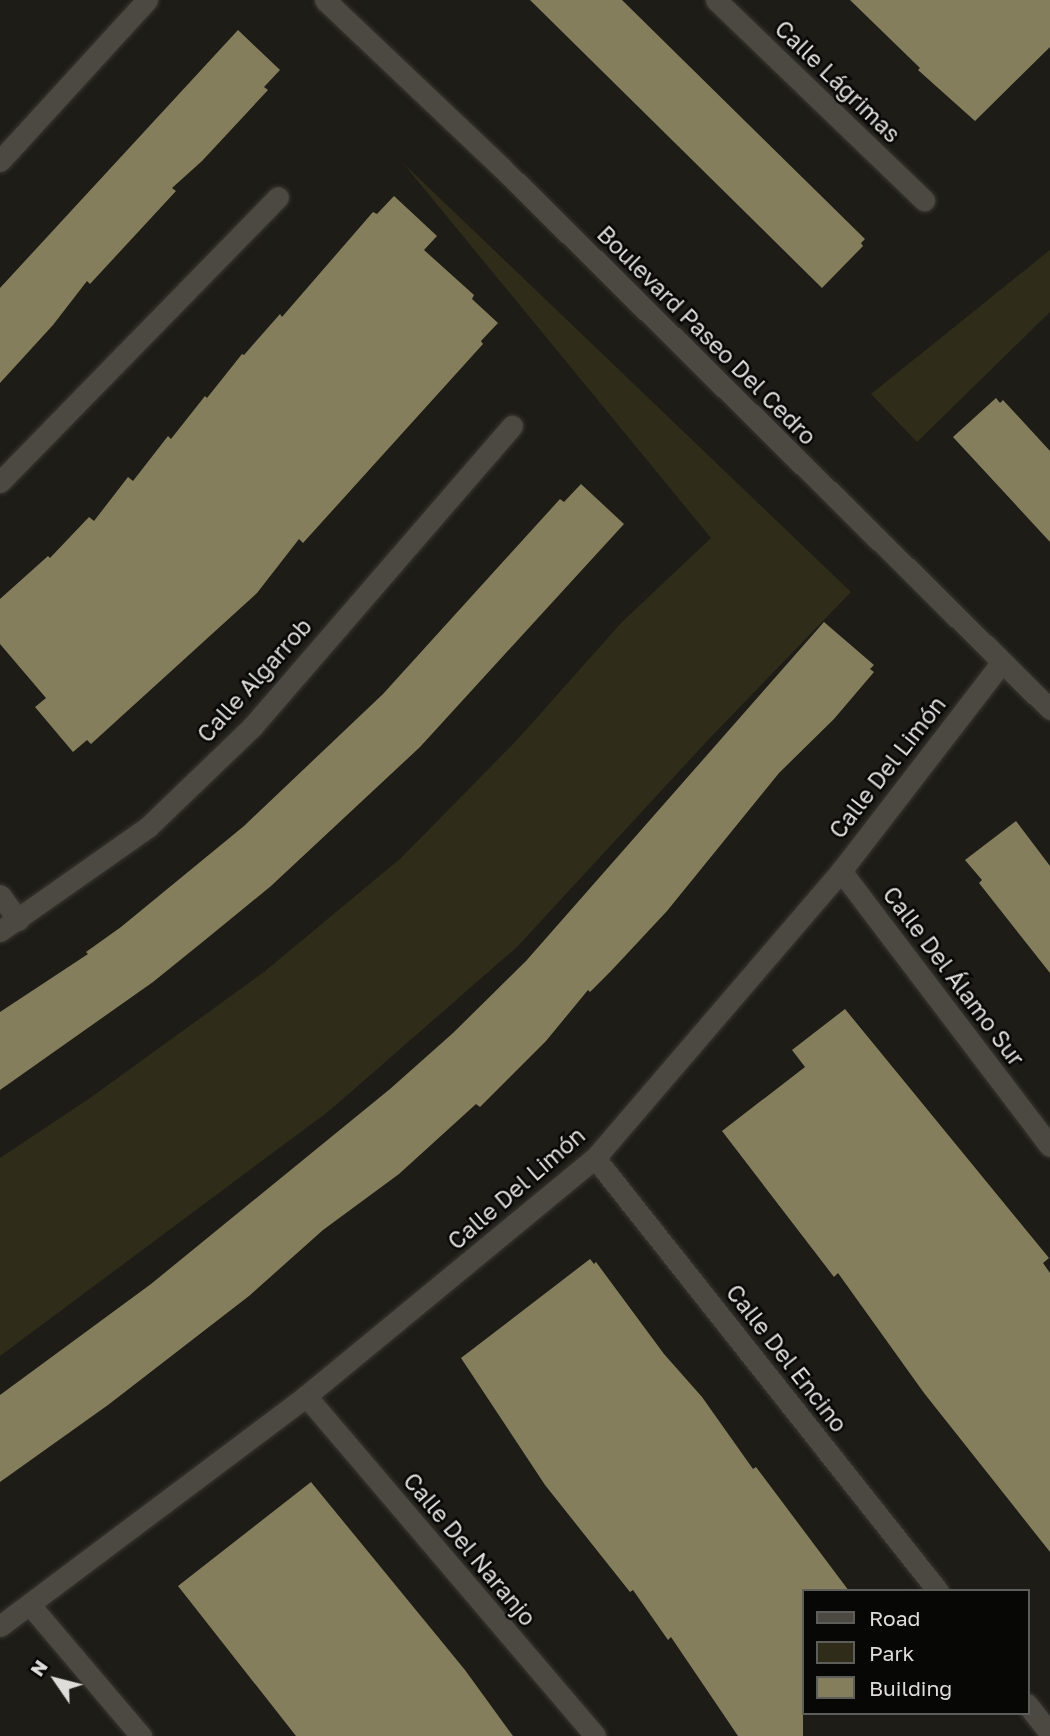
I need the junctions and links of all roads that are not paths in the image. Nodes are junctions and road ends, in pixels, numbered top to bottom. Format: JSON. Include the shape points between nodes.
{"nodes":[{"id":1,"x":147,"y":0,"type":"edge"},
{"id":2,"x":325,"y":0,"type":"edge"},
{"id":3,"x":716,"y":0,"type":"edge"},
{"id":4,"x":0,"y":161,"type":"edge"},
{"id":5,"x":278,"y":197,"type":"dead end"},
{"id":6,"x":924,"y":200,"type":"dead end"},
{"id":7,"x":512,"y":426,"type":"dead end"},
{"id":8,"x":0,"y":482,"type":"edge"},
{"id":9,"x":1002,"y":662,"type":"junction"},
{"id":10,"x":1050,"y":709,"type":"edge"},
{"id":11,"x":841,"y":870,"type":"junction"},
{"id":12,"x":0,"y":895,"type":"edge"},
{"id":13,"x":9,"y":925,"type":"edge"},
{"id":14,"x":1050,"y":1146,"type":"edge"},
{"id":15,"x":595,"y":1158,"type":"junction"},
{"id":16,"x":306,"y":1396,"type":"junction"},
{"id":17,"x":935,"y":1589,"type":"edge"},
{"id":18,"x":30,"y":1605,"type":"junction"},
{"id":19,"x":0,"y":1626,"type":"edge"},
{"id":20,"x":1029,"y":1707,"type":"edge"},
{"id":21,"x":1050,"y":1733,"type":"edge"},
{"id":22,"x":141,"y":1736,"type":"edge"},
{"id":23,"x":595,"y":1736,"type":"edge"}],
"edges":[{"from":1,"to":4,"type":"street"},
{"from":2,"to":9,"type":"street","name":"Boulevard Paseo Del Cedro","via":[[502,168]]},
{"from":3,"to":6,"type":"street","name":"Calle Lágrimas"},
{"from":5,"to":8,"type":"street"},
{"from":7,"to":13,"type":"street","name":"Calle Algarrob","via":[[252,727],[148,827]]},
{"from":9,"to":10,"type":"street","name":"Boulevard Paseo Del Cedro"},
{"from":9,"to":11,"type":"street","name":"Calle Del Limón"},
{"from":11,"to":14,"type":"street","name":"Calle Del Álamo Sur"},
{"from":11,"to":15,"type":"street","name":"Calle Del Limón"},
{"from":12,"to":13,"type":"street"},
{"from":15,"to":16,"type":"street","name":"Calle Del Limón"},
{"from":15,"to":17,"type":"street","name":"Calle Del Encino"},
{"from":16,"to":18,"type":"street","name":"Calle Del Limón"},
{"from":16,"to":23,"type":"street","name":"Calle Del Naranjo"},
{"from":18,"to":19,"type":"street","name":"Calle Del Limón"},
{"from":18,"to":22,"type":"street"},
{"from":20,"to":21,"type":"street"}]}
